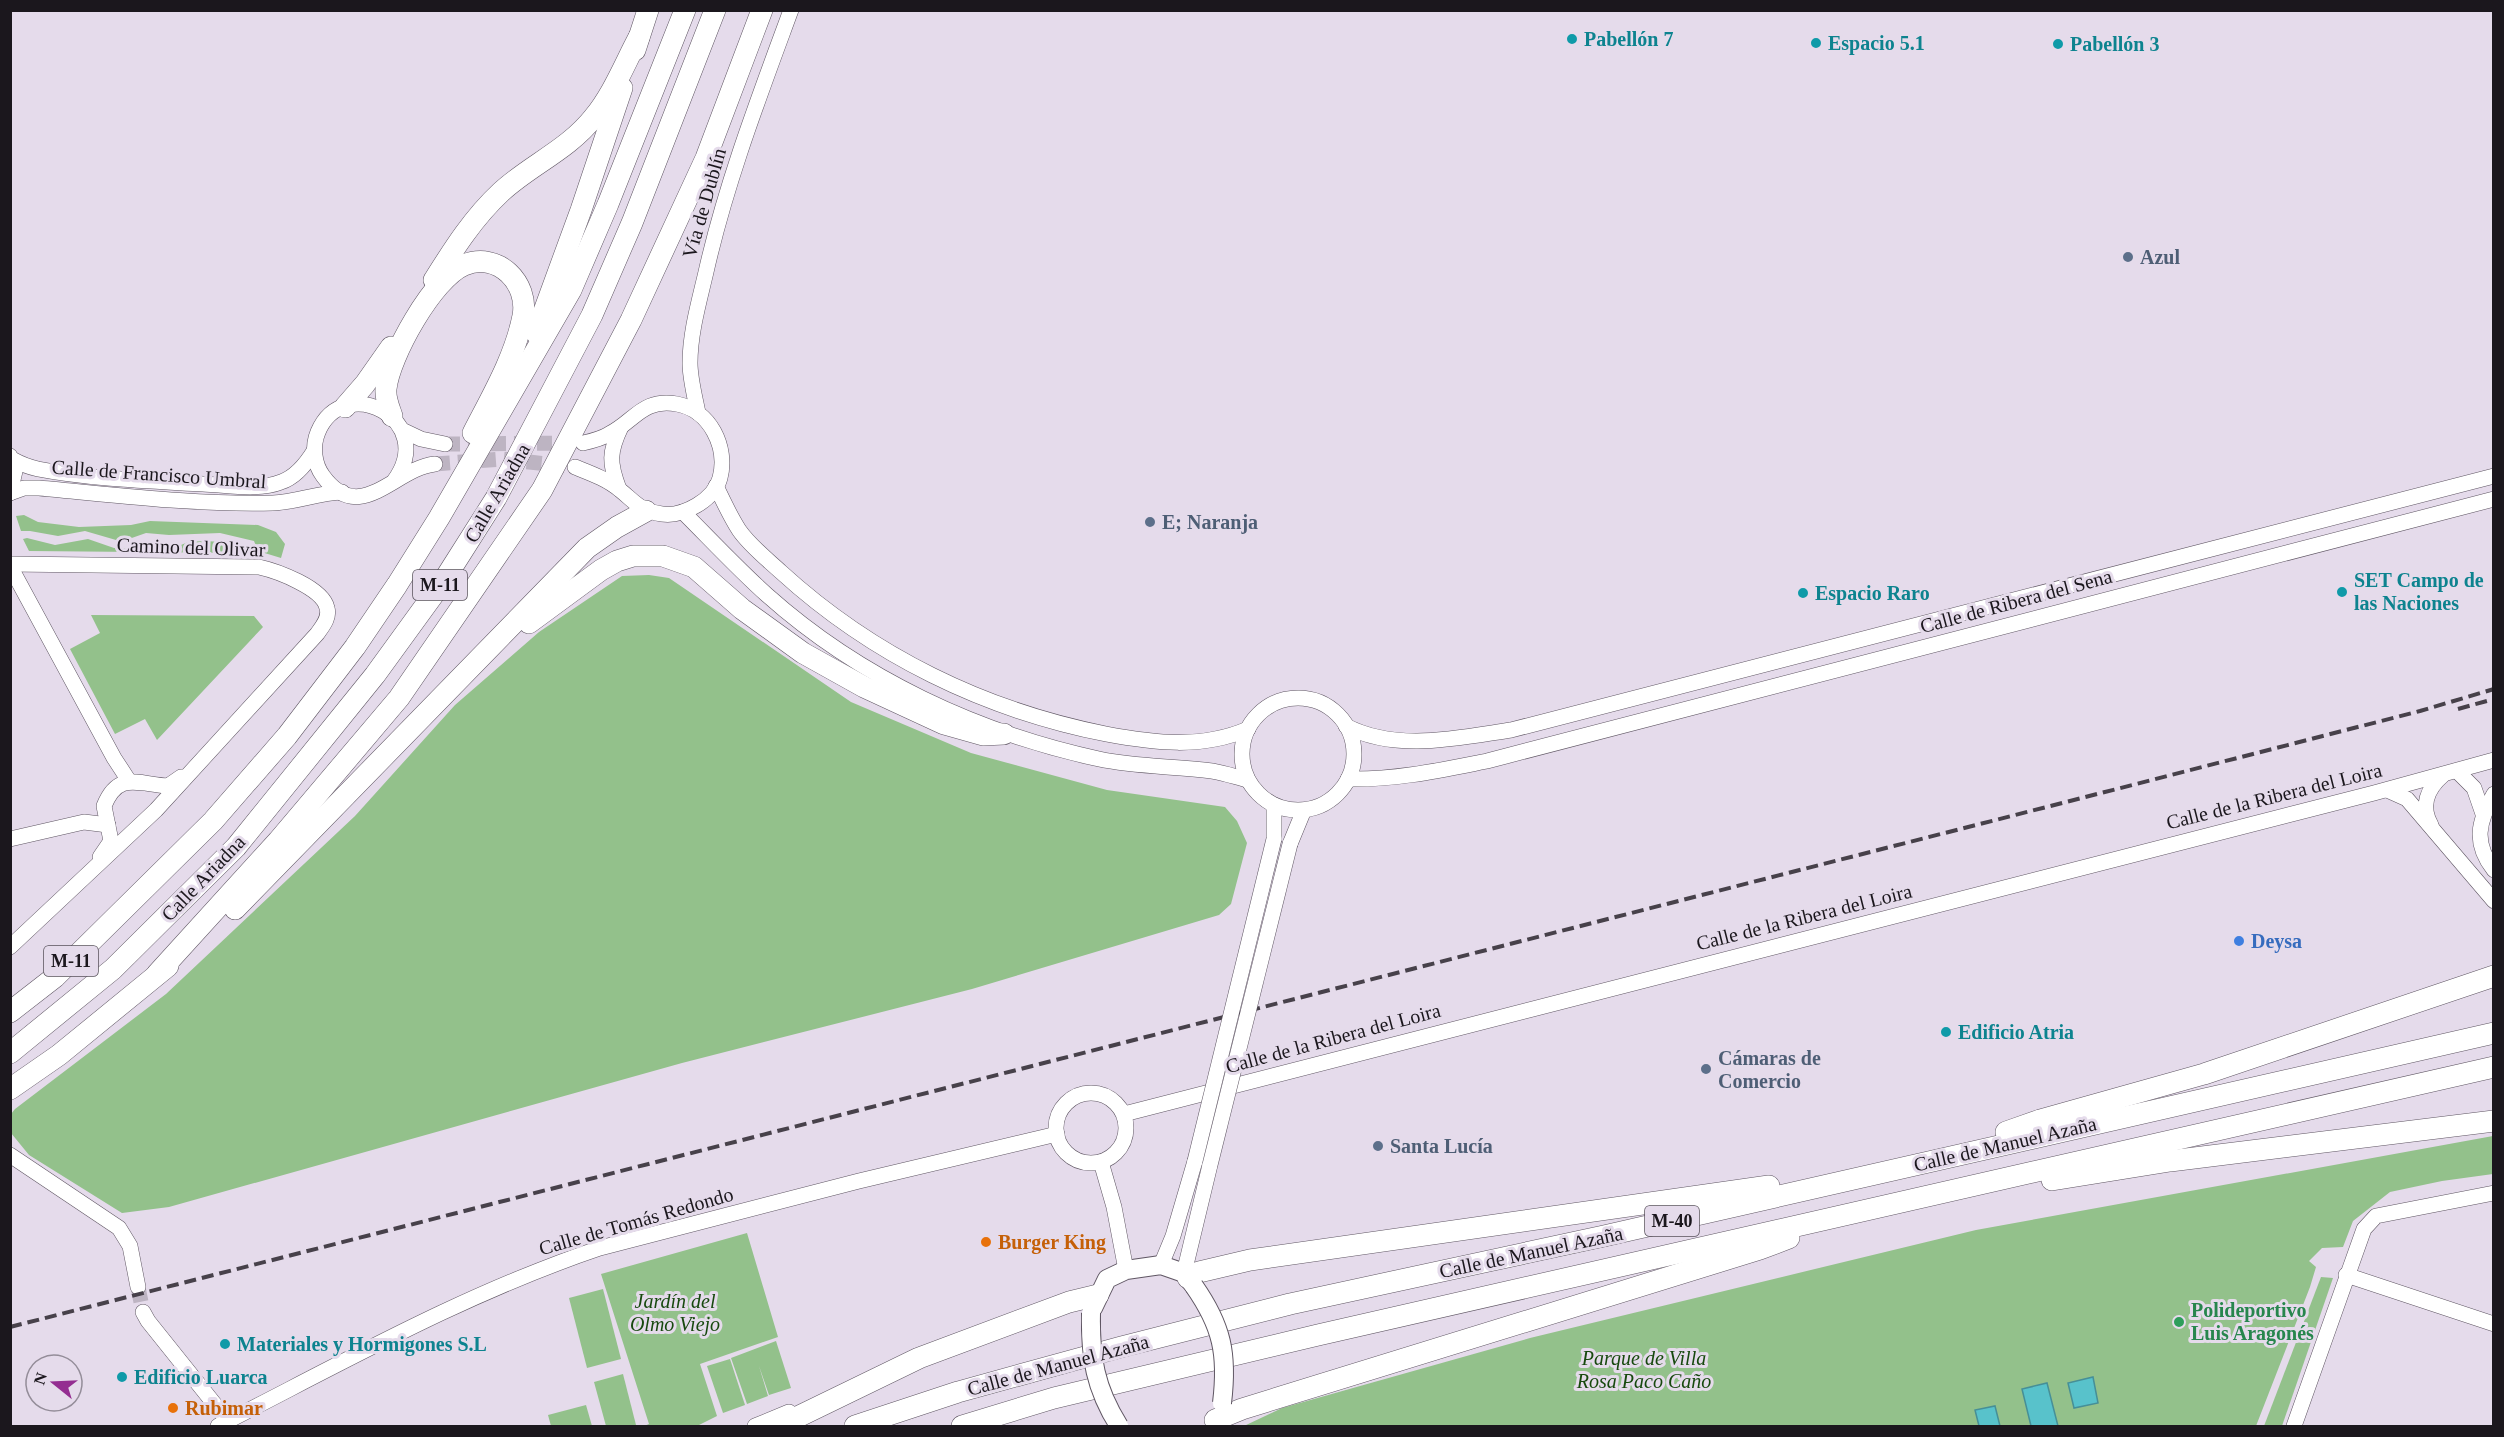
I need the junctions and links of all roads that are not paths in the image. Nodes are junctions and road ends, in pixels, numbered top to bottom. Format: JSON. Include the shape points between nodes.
{"nodes":[{"id":1,"x":648,"y":10,"type":"edge"},
{"id":2,"x":685,"y":10,"type":"edge"},
{"id":3,"x":715,"y":10,"type":"edge"},
{"id":4,"x":762,"y":10,"type":"edge"},
{"id":5,"x":791,"y":10,"type":"edge"},
{"id":6,"x":639,"y":37,"type":"junction"},
{"id":7,"x":518,"y":381,"type":"junction"},
{"id":8,"x":345,"y":407,"type":"junction"},
{"id":9,"x":698,"y":413,"type":"junction"},
{"id":10,"x":397,"y":423,"type":"junction"},
{"id":11,"x":621,"y":427,"type":"junction"},
{"id":12,"x":583,"y":443,"type":"tunnel mouth"},
{"id":13,"x":445,"y":444,"type":"tunnel mouth"},
{"id":14,"x":314,"y":452,"type":"junction"},
{"id":15,"x":11,"y":458,"type":"edge"},
{"id":16,"x":435,"y":464,"type":"tunnel mouth"},
{"id":17,"x":575,"y":467,"type":"tunnel mouth"},
{"id":18,"x":2493,"y":476,"type":"edge"},
{"id":19,"x":394,"y":481,"type":"junction"},
{"id":20,"x":716,"y":486,"type":"junction"},
{"id":21,"x":619,"y":489,"type":"junction"},
{"id":22,"x":342,"y":492,"type":"junction"},
{"id":23,"x":10,"y":493,"type":"edge"},
{"id":24,"x":2493,"y":499,"type":"edge"},
{"id":25,"x":646,"y":511,"type":"junction"},
{"id":26,"x":683,"y":512,"type":"junction"},
{"id":27,"x":10,"y":565,"type":"edge"},
{"id":28,"x":355,"y":647,"type":"junction"},
{"id":29,"x":474,"y":665,"type":"junction"},
{"id":30,"x":1633,"y":698,"type":"junction"},
{"id":31,"x":1346,"y":726,"type":"junction"},
{"id":32,"x":1248,"y":729,"type":"junction"},
{"id":33,"x":1004,"y":734,"type":"junction"},
{"id":34,"x":1549,"y":743,"type":"junction"},
{"id":35,"x":114,"y":758,"type":"junction"},
{"id":36,"x":2493,"y":760,"type":"edge"},
{"id":37,"x":193,"y":768,"type":"junction"},
{"id":38,"x":2451,"y":772,"type":"junction"},
{"id":39,"x":1348,"y":779,"type":"junction"},
{"id":40,"x":1248,"y":780,"type":"junction"},
{"id":41,"x":134,"y":781,"type":"junction"},
{"id":42,"x":2387,"y":789,"type":"junction"},
{"id":43,"x":2493,"y":794,"type":"edge"},
{"id":44,"x":1274,"y":806,"type":"junction"},
{"id":45,"x":1304,"y":810,"type":"junction"},
{"id":46,"x":106,"y":811,"type":"junction"},
{"id":47,"x":2483,"y":814,"type":"junction"},
{"id":48,"x":2435,"y":832,"type":"junction"},
{"id":49,"x":10,"y":839,"type":"edge"},
{"id":50,"x":93,"y":868,"type":"junction"},
{"id":51,"x":2493,"y":870,"type":"edge"},
{"id":52,"x":2493,"y":901,"type":"edge"},
{"id":53,"x":10,"y":947,"type":"edge"},
{"id":54,"x":158,"y":974,"type":"junction"},
{"id":55,"x":2493,"y":976,"type":"edge"},
{"id":56,"x":10,"y":1012,"type":"edge"},
{"id":57,"x":2493,"y":1033,"type":"edge"},
{"id":58,"x":10,"y":1053,"type":"edge"},
{"id":59,"x":2493,"y":1067,"type":"edge"},
{"id":60,"x":10,"y":1089,"type":"edge"},
{"id":61,"x":1124,"y":1114,"type":"junction"},
{"id":62,"x":2493,"y":1121,"type":"edge"},
{"id":63,"x":1057,"y":1134,"type":"junction"},
{"id":64,"x":10,"y":1155,"type":"edge"},
{"id":65,"x":1101,"y":1162,"type":"junction"},
{"id":66,"x":1203,"y":1163,"type":"junction"},
{"id":67,"x":1912,"y":1165,"type":"junction"},
{"id":68,"x":2493,"y":1193,"type":"edge"},
{"id":69,"x":1855,"y":1212,"type":"junction"},
{"id":70,"x":1161,"y":1265,"type":"junction"},
{"id":71,"x":1126,"y":1270,"type":"junction"},
{"id":72,"x":2346,"y":1275,"type":"junction"},
{"id":73,"x":1189,"y":1279,"type":"junction"},
{"id":74,"x":138,"y":1287,"type":"tunnel mouth"},
{"id":75,"x":1095,"y":1304,"type":"junction"},
{"id":76,"x":143,"y":1312,"type":"tunnel mouth"},
{"id":77,"x":2493,"y":1324,"type":"edge"},
{"id":78,"x":919,"y":1358,"type":"junction"},
{"id":79,"x":1215,"y":1417,"type":"edge"},
{"id":80,"x":223,"y":1424,"type":"edge"},
{"id":81,"x":755,"y":1426,"type":"edge"},
{"id":82,"x":779,"y":1426,"type":"edge"},
{"id":83,"x":855,"y":1426,"type":"edge"},
{"id":84,"x":962,"y":1426,"type":"edge"},
{"id":85,"x":1119,"y":1426,"type":"edge"},
{"id":86,"x":2294,"y":1426,"type":"edge"}],
"edges":[{"from":1,"to":6,"type":"highway"},
{"from":2,"to":7,"type":"highway","name":"Calle Ariadna","number":"M-11","via":[[571,291]]},
{"from":3,"to":58,"type":"highway","name":"Calle Ariadna","number":"M-11","via":[[592,315],[496,498],[444,580],[375,675],[236,847],[113,969]]},
{"from":4,"to":54,"type":"highway","via":[[706,158],[631,320],[542,490],[399,698]]},
{"from":5,"to":9,"type":"street","name":"Vía de Dublín","via":[[716,226],[692,336],[690,364]]},
{"from":6,"to":7,"type":"highway"},
{"from":6,"to":8,"type":"highway","via":[[594,117],[561,149],[501,192],[460,238],[383,359]]},
{"from":7,"to":28,"type":"highway","name":"Calle Ariadna","number":"M-11","via":[[439,518]]},
{"from":8,"to":10,"type":"street","via":[[373,406]]},
{"from":8,"to":14,"type":"street","via":[[321,426]]},
{"from":9,"to":11,"type":"street","via":[[678,404],[656,404],[637,412]]},
{"from":9,"to":20,"type":"street","via":[[717,436],[722,465]]},
{"from":10,"to":13,"type":"street","via":[[422,439]]},
{"from":10,"to":19,"type":"street","via":[[406,455]]},
{"from":10,"to":28,"type":"highway","via":[[386,398],[391,363],[435,291],[454,271],[475,262],[510,273],[518,282],[524,303],[505,368]]},
{"from":11,"to":12,"type":"street"},
{"from":11,"to":21,"type":"street","via":[[612,447],[612,469]]},
{"from":14,"to":15,"type":"street","name":"Calle de Francisco Umbral","via":[[291,478],[253,486],[48,471]]},
{"from":14,"to":22,"type":"street","via":[[320,472]]},
{"from":15,"to":23,"type":"street","via":[[15,478]]},
{"from":16,"to":19,"type":"street","via":[[418,467]]},
{"from":17,"to":21,"type":"street"},
{"from":18,"to":30,"type":"street","name":"Calle de Ribera del Sena"},
{"from":19,"to":22,"type":"street","via":[[372,495]]},
{"from":20,"to":26,"type":"street","via":[[707,497]]},
{"from":20,"to":32,"type":"street","via":[[740,531],[791,581],[865,636],[957,688],[1040,718],[1124,738],[1180,744],[1230,737]]},
{"from":21,"to":25,"type":"street"},
{"from":22,"to":23,"type":"street","name":"Calle de Francisco Umbral","via":[[274,503],[168,500],[39,488]]},
{"from":24,"to":34,"type":"street","name":"Calle de Ribera del Sena"},
{"from":25,"to":26,"type":"street","via":[[664,515]]},
{"from":25,"to":29,"type":"highway","via":[[587,548]]},
{"from":26,"to":33,"type":"street","via":[[767,596],[813,631],[882,676],[962,718]]},
{"from":27,"to":35,"type":"street"},
{"from":27,"to":37,"type":"street","name":"Camino del Olivar","via":[[259,567],[276,570],[324,601],[328,609],[326,621],[317,634]]},
{"from":28,"to":56,"type":"highway","name":"Calle Ariadna","number":"M-11","via":[[287,736],[213,821],[55,977]]},
{"from":29,"to":33,"type":"highway","via":[[601,570],[633,556],[663,556],[694,567],[742,609],[803,653],[864,687],[944,724],[983,735]]},
{"from":29,"to":54,"type":"highway","via":[[219,925]]},
{"from":30,"to":31,"type":"street","name":"Calle de Ribera del Sena","via":[[1510,730],[1468,736],[1390,741],[1363,735]]},
{"from":30,"to":34,"type":"street","name":"Calle de Ribera del Sena","via":[[1632,709],[1626,714],[1570,728]]},
{"from":31,"to":32,"type":"street","via":[[1325,705],[1291,699],[1265,709]]},
{"from":31,"to":39,"type":"street","via":[[1354,752]]},
{"from":32,"to":40,"type":"street","via":[[1242,749]]},
{"from":33,"to":40,"type":"street","via":[[1101,760],[1213,771]]},
{"from":34,"to":39,"type":"street","name":"Calle de Ribera del Sena","via":[[1433,772]]},
{"from":35,"to":41,"type":"street"},
{"from":35,"to":46,"type":"street"},
{"from":36,"to":38,"type":"street","name":"Calle de la Ribera del Loira"},
{"from":37,"to":41,"type":"street","via":[[168,786]]},
{"from":37,"to":50,"type":"street","via":[[156,810]]},
{"from":38,"to":42,"type":"street","name":"Calle de la Ribera del Loira"},
{"from":38,"to":47,"type":"street","via":[[2474,788]]},
{"from":38,"to":48,"type":"street","via":[[2432,785],[2427,795],[2428,820]]},
{"from":39,"to":45,"type":"street","via":[[1335,797]]},
{"from":40,"to":44,"type":"street"},
{"from":41,"to":46,"type":"street","via":[[115,788]]},
{"from":42,"to":48,"type":"street","via":[[2407,799]]},
{"from":42,"to":61,"type":"street","name":"Calle de la Ribera del Loira"},
{"from":43,"to":47,"type":"street"},
{"from":44,"to":45,"type":"street"},
{"from":44,"to":66,"type":"street","bridge":true,"via":[[1274,839]]},
{"from":45,"to":66,"type":"street","bridge":true,"via":[[1290,844]]},
{"from":46,"to":49,"type":"street","via":[[84,822]]},
{"from":46,"to":50,"type":"street","via":[[111,841]]},
{"from":47,"to":51,"type":"street","via":[[2482,854]]},
{"from":48,"to":52,"type":"street"},
{"from":50,"to":53,"type":"street"},
{"from":54,"to":60,"type":"highway","via":[[59,1055]]},
{"from":55,"to":67,"type":"highway","via":[[2204,1074],[2040,1120]]},
{"from":57,"to":67,"type":"highway","name":"Calle de Manuel Azaña","number":"M-40"},
{"from":59,"to":69,"type":"highway","name":"Calle de Manuel Azaña","number":"M-40"},
{"from":61,"to":63,"type":"street","via":[[1102,1094],[1082,1094],[1065,1105],[1056,1124]]},
{"from":61,"to":65,"type":"street","via":[[1123,1144]]},
{"from":62,"to":69,"type":"highway","via":[[2170,1161]]},
{"from":63,"to":65,"type":"street","via":[[1072,1158]]},
{"from":63,"to":80,"type":"street","name":"Calle de Tomás Redondo","via":[[600,1248],[444,1310]]},
{"from":64,"to":74,"type":"street","via":[[119,1228],[129,1246]]},
{"from":65,"to":71,"type":"street"},
{"from":66,"to":70,"type":"street"},
{"from":66,"to":73,"type":"street"},
{"from":67,"to":73,"type":"highway","via":[[1250,1260],[1199,1272]]},
{"from":67,"to":83,"type":"highway","name":"Calle de Manuel Azaña","number":"M-40","via":[[1290,1304],[958,1392]]},
{"from":68,"to":72,"type":"street","via":[[2376,1216],[2364,1229]]},
{"from":69,"to":79,"type":"highway","via":[[1760,1249]]},
{"from":69,"to":84,"type":"highway","name":"Calle de Manuel Azaña","number":"M-40","via":[[1077,1392]]},
{"from":70,"to":71,"type":"main road"},
{"from":70,"to":73,"type":"main road"},
{"from":71,"to":75,"type":"main road","via":[[1107,1279]]},
{"from":72,"to":77,"type":"street"},
{"from":72,"to":86,"type":"street"},
{"from":73,"to":79,"type":"main road","bridge":true,"via":[[1211,1310],[1222,1340],[1226,1375]]},
{"from":75,"to":78,"type":"highway","via":[[1069,1302]]},
{"from":75,"to":85,"type":"main road","bridge":true,"via":[[1091,1344],[1094,1372],[1106,1406]]},
{"from":76,"to":80,"type":"street"},
{"from":78,"to":81,"type":"street"},
{"from":78,"to":82,"type":"highway"}]}
